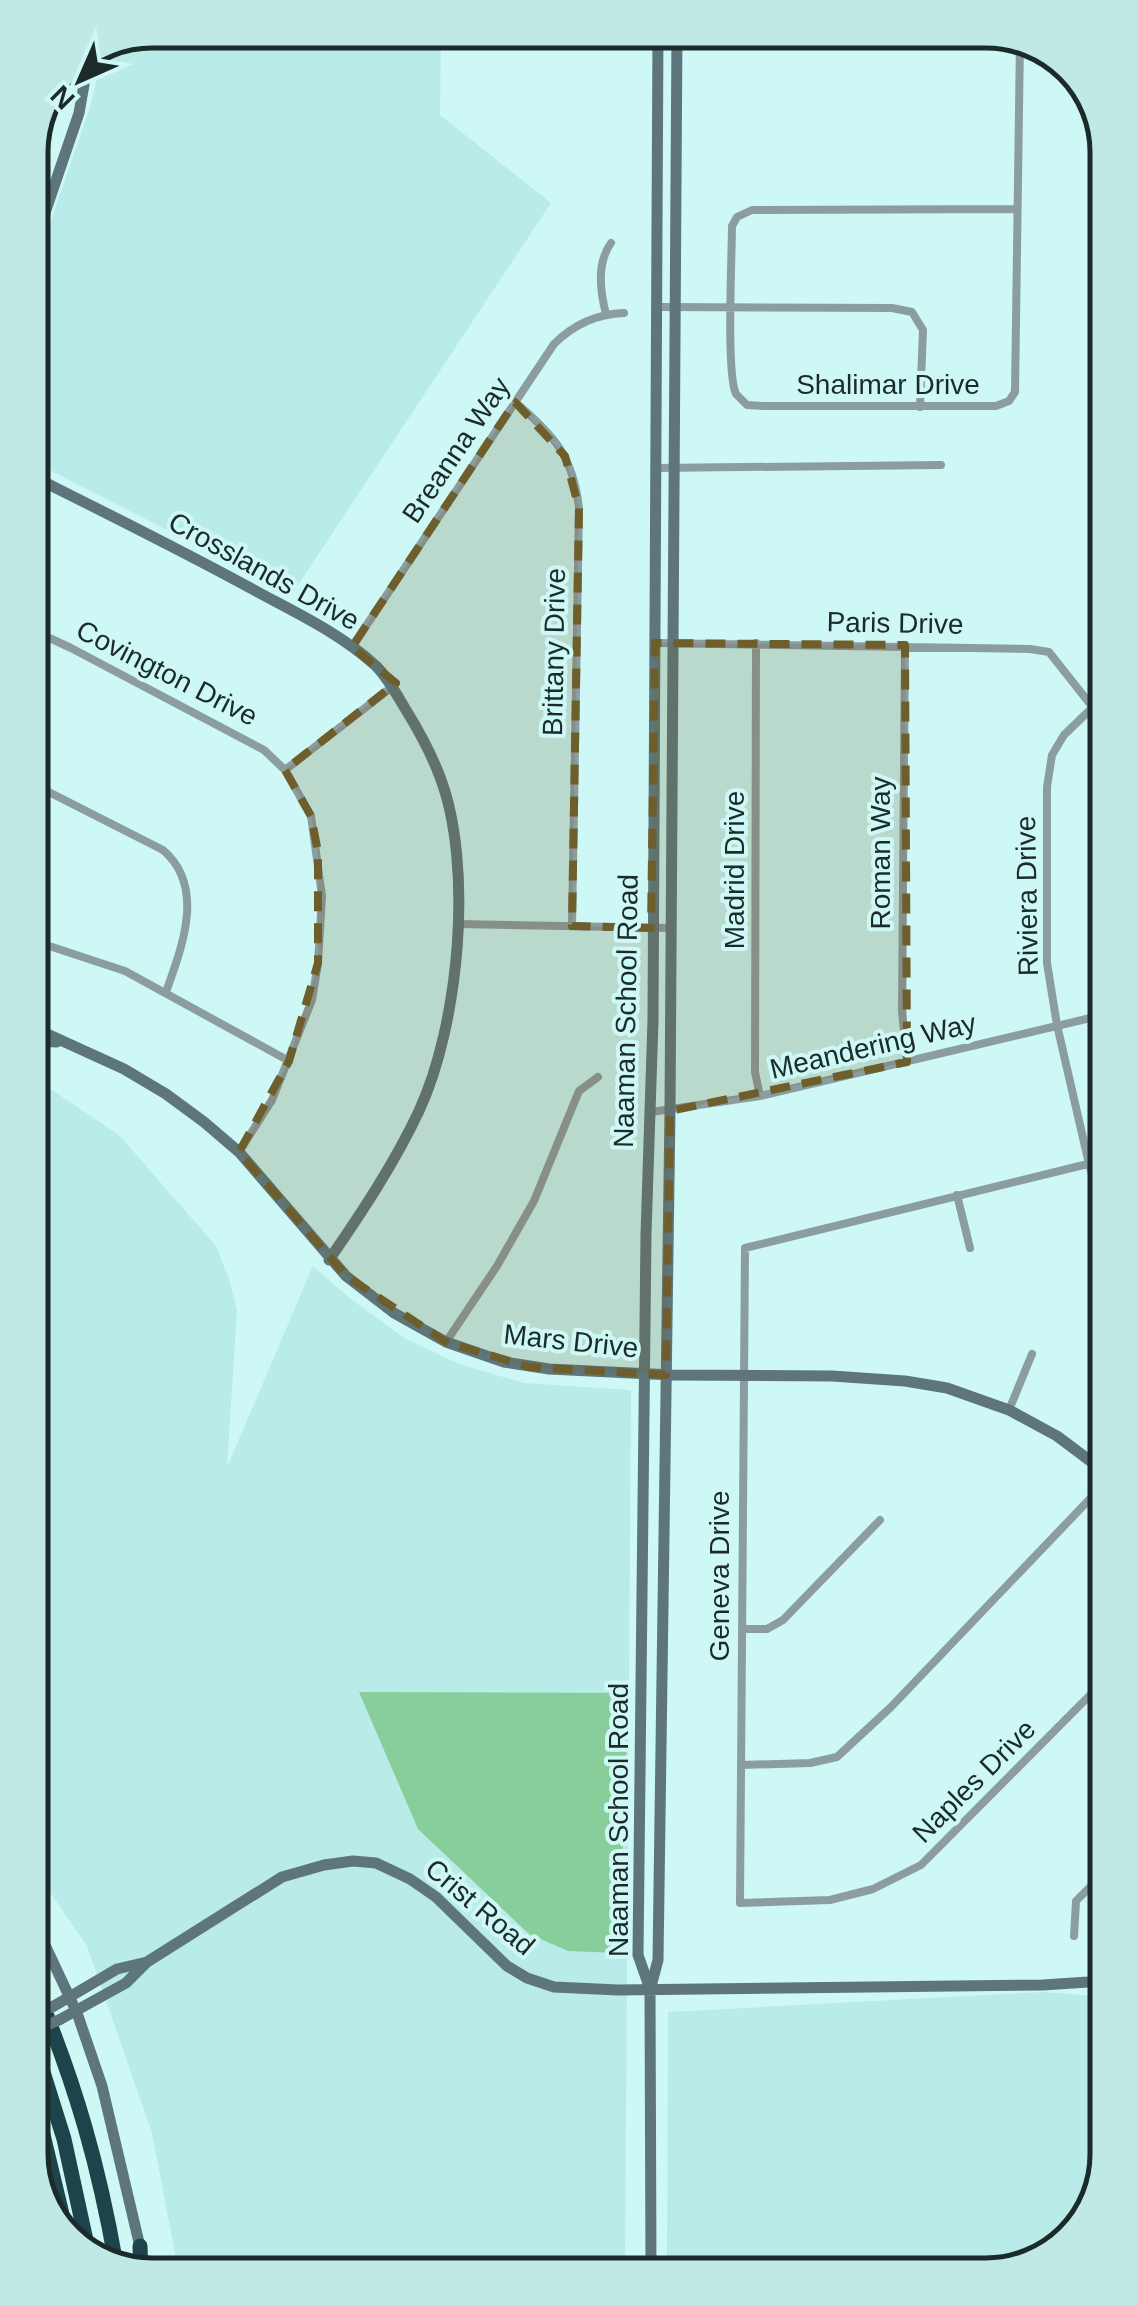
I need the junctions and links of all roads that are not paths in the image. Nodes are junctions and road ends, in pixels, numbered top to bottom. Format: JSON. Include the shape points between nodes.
{"nodes":[{"id":1,"x":658,"y":48,"type":"edge"},
{"id":2,"x":677,"y":48,"type":"edge"},
{"id":3,"x":1020,"y":53,"type":"edge"},
{"id":4,"x":86,"y":71,"type":"edge"},
{"id":5,"x":48,"y":204,"type":"edge"},
{"id":6,"x":1015,"y":210,"type":"junction"},
{"id":7,"x":611,"y":243,"type":"dead end"},
{"id":8,"x":674,"y":305,"type":"junction"},
{"id":9,"x":732,"y":306,"type":"junction"},
{"id":10,"x":659,"y":307,"type":"junction"},
{"id":11,"x":624,"y":313,"type":"dead end"},
{"id":12,"x":606,"y":314,"type":"junction"},
{"id":13,"x":514,"y":402,"type":"junction"},
{"id":14,"x":920,"y":407,"type":"junction"},
{"id":15,"x":941,"y":465,"type":"dead end"},
{"id":16,"x":673,"y":467,"type":"junction"},
{"id":17,"x":655,"y":468,"type":"junction"},
{"id":18,"x":48,"y":484,"type":"edge"},
{"id":19,"x":48,"y":637,"type":"edge"},
{"id":20,"x":655,"y":644,"type":"junction"},
{"id":21,"x":672,"y":644,"type":"junction"},
{"id":22,"x":756,"y":644,"type":"junction"},
{"id":23,"x":905,"y":645,"type":"junction"},
{"id":24,"x":352,"y":647,"type":"junction"},
{"id":25,"x":392,"y":687,"type":"junction"},
{"id":26,"x":1090,"y":705,"type":"edge"},
{"id":27,"x":1090,"y":710,"type":"edge"},
{"id":28,"x":285,"y":770,"type":"junction"},
{"id":29,"x":48,"y":791,"type":"edge"},
{"id":30,"x":458,"y":924,"type":"junction"},
{"id":31,"x":572,"y":926,"type":"junction"},
{"id":32,"x":652,"y":928,"type":"junction"},
{"id":33,"x":670,"y":928,"type":"junction"},
{"id":34,"x":48,"y":945,"type":"edge"},
{"id":35,"x":166,"y":992,"type":"junction"},
{"id":36,"x":1090,"y":1018,"type":"edge"},
{"id":37,"x":1057,"y":1025,"type":"junction"},
{"id":38,"x":48,"y":1036,"type":"edge"},
{"id":39,"x":48,"y":1042,"type":"edge"},
{"id":40,"x":61,"y":1043,"type":"junction"},
{"id":41,"x":289,"y":1061,"type":"junction"},
{"id":42,"x":907,"y":1062,"type":"junction"},
{"id":43,"x":598,"y":1076,"type":"dead end"},
{"id":44,"x":760,"y":1096,"type":"junction"},
{"id":45,"x":651,"y":1112,"type":"junction"},
{"id":46,"x":670,"y":1112,"type":"junction"},
{"id":47,"x":238,"y":1152,"type":"junction"},
{"id":48,"x":1089,"y":1164,"type":"junction"},
{"id":49,"x":1090,"y":1167,"type":"edge"},
{"id":50,"x":957,"y":1194,"type":"junction"},
{"id":51,"x":970,"y":1248,"type":"dead end"},
{"id":52,"x":330,"y":1260,"type":"junction"},
{"id":53,"x":446,"y":1342,"type":"junction"},
{"id":54,"x":1032,"y":1354,"type":"dead end"},
{"id":55,"x":644,"y":1374,"type":"junction"},
{"id":56,"x":666,"y":1374,"type":"junction"},
{"id":57,"x":743,"y":1376,"type":"junction"},
{"id":58,"x":1009,"y":1410,"type":"junction"},
{"id":59,"x":1090,"y":1461,"type":"edge"},
{"id":60,"x":1090,"y":1500,"type":"edge"},
{"id":61,"x":880,"y":1520,"type":"dead end"},
{"id":62,"x":742,"y":1629,"type":"junction"},
{"id":63,"x":1090,"y":1695,"type":"edge"},
{"id":64,"x":741,"y":1765,"type":"junction"},
{"id":65,"x":1090,"y":1888,"type":"edge"},
{"id":66,"x":740,"y":1904,"type":"joint"},
{"id":67,"x":1074,"y":1936,"type":"dead end"},
{"id":68,"x":47,"y":1949,"type":"edge"},
{"id":69,"x":147,"y":1962,"type":"junction"},
{"id":70,"x":1090,"y":1981,"type":"edge"},
{"id":71,"x":650,"y":1990,"type":"junction"},
{"id":72,"x":70,"y":1997,"type":"junction"},
{"id":73,"x":47,"y":2009,"type":"edge"},
{"id":74,"x":77,"y":2013,"type":"junction"},
{"id":75,"x":47,"y":2018,"type":"edge"},
{"id":76,"x":47,"y":2025,"type":"edge"},
{"id":77,"x":47,"y":2085,"type":"edge"},
{"id":78,"x":47,"y":2152,"type":"edge"},
{"id":79,"x":58,"y":2200,"type":"edge"},
{"id":80,"x":84,"y":2233,"type":"edge"},
{"id":81,"x":140,"y":2246,"type":"joint"},
{"id":82,"x":114,"y":2250,"type":"edge"},
{"id":83,"x":141,"y":2256,"type":"edge"},
{"id":84,"x":652,"y":2258,"type":"edge"}],
"edges":[{"from":1,"to":10,"type":"main road","name":"Naaman School Road"},
{"from":2,"to":8,"type":"main road","name":"Naaman School Road"},
{"from":3,"to":6,"type":"street","name":"Shalimar Drive"},
{"from":4,"to":5,"type":"main road"},
{"from":6,"to":9,"type":"street","via":[[752,210],[732,226]]},
{"from":6,"to":14,"type":"street","name":"Shalimar Drive","via":[[1015,392],[996,406]]},
{"from":7,"to":12,"type":"street","via":[[602,261]]},
{"from":8,"to":9,"type":"street"},
{"from":8,"to":10,"type":"street"},
{"from":8,"to":16,"type":"main road","name":"Naaman School Road"},
{"from":9,"to":14,"type":"street","name":"Shalimar Drive","via":[[733,376],[736,394],[748,406]]},
{"from":9,"to":14,"type":"street","via":[[912,312],[923,330]]},
{"from":10,"to":17,"type":"main road","name":"Naaman School Road"},
{"from":11,"to":12,"type":"street","name":"Breanna Way"},
{"from":12,"to":13,"type":"street","name":"Breanna Way","via":[[563,335]]},
{"from":13,"to":24,"type":"street","name":"Breanna Way"},
{"from":13,"to":31,"type":"street","name":"Brittany Drive","via":[[565,456],[579,508]]},
{"from":15,"to":16,"type":"street"},
{"from":16,"to":17,"type":"street"},
{"from":16,"to":21,"type":"main road","name":"Naaman School Road"},
{"from":17,"to":20,"type":"main road","name":"Naaman School Road"},
{"from":18,"to":24,"type":"main road","name":"Crosslands Drive"},
{"from":19,"to":28,"type":"street","name":"Covington Drive","via":[[244,737]]},
{"from":20,"to":21,"type":"street","name":"Paris Drive"},
{"from":20,"to":32,"type":"main road","name":"Naaman School Road"},
{"from":21,"to":22,"type":"street","name":"Paris Drive"},
{"from":21,"to":33,"type":"main road","name":"Naaman School Road"},
{"from":22,"to":23,"type":"street","name":"Paris Drive"},
{"from":22,"to":44,"type":"street","name":"Madrid Drive"},
{"from":23,"to":26,"type":"street","name":"Paris Drive","via":[[1049,652]]},
{"from":23,"to":42,"type":"street","name":"Roman Way"},
{"from":24,"to":25,"type":"main road","name":"Crosslands Drive"},
{"from":25,"to":28,"type":"street"},
{"from":25,"to":30,"type":"main road","name":"Crosslands Drive","via":[[442,780]]},
{"from":27,"to":37,"type":"street","name":"Riviera Drive","via":[[1052,756],[1047,787],[1046,963]]},
{"from":28,"to":41,"type":"street","name":"Covington Drive","via":[[311,816],[322,896],[312,1000]]},
{"from":29,"to":35,"type":"street","via":[[176,861],[186,887],[187,921]]},
{"from":30,"to":31,"type":"street"},
{"from":30,"to":52,"type":"main road","name":"Crosslands Drive","via":[[444,1040],[420,1109]]},
{"from":31,"to":32,"type":"street"},
{"from":32,"to":33,"type":"street"},
{"from":32,"to":45,"type":"main road","name":"Naaman School Road"},
{"from":33,"to":46,"type":"main road","name":"Naaman School Road"},
{"from":34,"to":35,"type":"street"},
{"from":35,"to":41,"type":"street"},
{"from":36,"to":37,"type":"street","name":"Meandering Way"},
{"from":37,"to":42,"type":"street","name":"Meandering Way"},
{"from":37,"to":48,"type":"street","name":"Riviera Drive"},
{"from":38,"to":40,"type":"main road","name":"Mars Drive"},
{"from":39,"to":40,"type":"main road","name":"Mars Drive"},
{"from":40,"to":47,"type":"main road","name":"Mars Drive","via":[[166,1094]]},
{"from":41,"to":47,"type":"street","name":"Covington Drive"},
{"from":42,"to":44,"type":"street","name":"Meandering Way"},
{"from":43,"to":53,"type":"street","via":[[578,1091],[534,1201]]},
{"from":44,"to":46,"type":"street","name":"Meandering Way"},
{"from":45,"to":46,"type":"street","name":"Meandering Way"},
{"from":45,"to":55,"type":"main road","name":"Naaman School Road"},
{"from":46,"to":56,"type":"main road","name":"Naaman School Road"},
{"from":47,"to":52,"type":"main road","name":"Mars Drive"},
{"from":48,"to":49,"type":"street","name":"Riviera Drive"},
{"from":48,"to":50,"type":"street"},
{"from":50,"to":51,"type":"street"},
{"from":50,"to":57,"type":"street","name":"Geneva Drive","via":[[745,1248]]},
{"from":52,"to":53,"type":"main road","name":"Mars Drive","via":[[394,1313]]},
{"from":53,"to":55,"type":"main road","name":"Mars Drive","via":[[528,1367]]},
{"from":54,"to":58,"type":"street"},
{"from":55,"to":56,"type":"main road","name":"Mars Drive"},
{"from":55,"to":71,"type":"main road","name":"Naaman School Road","via":[[638,1955]]},
{"from":56,"to":57,"type":"main road","name":"Mars Drive"},
{"from":56,"to":71,"type":"main road","name":"Naaman School Road","via":[[658,1960]]},
{"from":57,"to":58,"type":"main road","name":"Mars Drive","via":[[904,1381]]},
{"from":57,"to":62,"type":"street","name":"Geneva Drive"},
{"from":58,"to":59,"type":"main road","name":"Mars Drive"},
{"from":60,"to":64,"type":"street","via":[[837,1757]]},
{"from":61,"to":62,"type":"street","via":[[784,1620],[767,1629]]},
{"from":62,"to":64,"type":"street","name":"Geneva Drive"},
{"from":63,"to":66,"type":"street","name":"Naples Drive","via":[[921,1865],[872,1890],[830,1900]]},
{"from":64,"to":66,"type":"street","name":"Geneva Drive"},
{"from":65,"to":67,"type":"street","via":[[1076,1902]]},
{"from":68,"to":72,"type":"main road"},
{"from":69,"to":71,"type":"main road","name":"Crist Road","via":[[282,1876],[353,1861],[376,1863],[410,1879],[527,1978],[568,1989]]},
{"from":69,"to":72,"type":"main road","name":"Crist Road","via":[[118,1969]]},
{"from":69,"to":74,"type":"main road","name":"Crist Road","via":[[126,1984]]},
{"from":70,"to":71,"type":"main road","name":"Crist Road"},
{"from":71,"to":84,"type":"main road","name":"Naaman School Road"},
{"from":72,"to":73,"type":"main road","name":"Crist Road","bridge":true},
{"from":72,"to":74,"type":"main road"},
{"from":74,"to":76,"type":"main road","name":"Crist Road","bridge":true},
{"from":74,"to":81,"type":"main road","via":[[114,2126]]},
{"from":75,"to":82,"type":"highway","via":[[86,2120]]},
{"from":77,"to":80,"type":"highway"},
{"from":78,"to":79,"type":"highway"},
{"from":81,"to":83,"type":"highway"}]}
